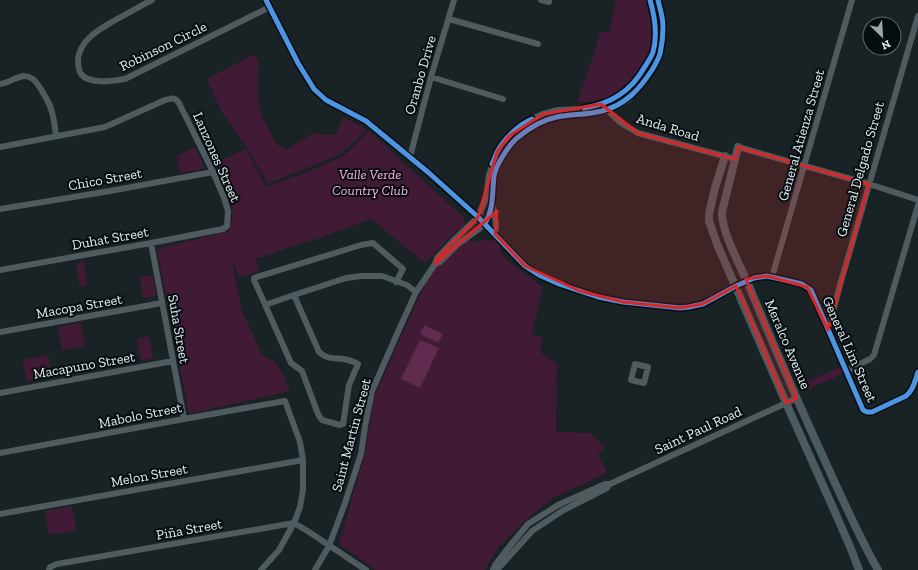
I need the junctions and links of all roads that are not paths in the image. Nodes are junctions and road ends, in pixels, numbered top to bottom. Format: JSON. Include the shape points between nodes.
{"nodes":[{"id":1,"x":152,"y":0,"type":"edge"},
{"id":2,"x":266,"y":0,"type":"edge"},
{"id":3,"x":454,"y":0,"type":"edge"},
{"id":4,"x":540,"y":0,"type":"edge"},
{"id":5,"x":650,"y":0,"type":"edge"},
{"id":6,"x":658,"y":0,"type":"edge"},
{"id":7,"x":852,"y":0,"type":"edge"},
{"id":8,"x":549,"y":2,"type":"dead end"},
{"id":9,"x":270,"y":7,"type":"junction"},
{"id":10,"x":918,"y":16,"type":"edge"},
{"id":11,"x":449,"y":19,"type":"junction"},
{"id":12,"x":538,"y":44,"type":"dead end"},
{"id":13,"x":431,"y":77,"type":"junction"},
{"id":14,"x":0,"y":84,"type":"edge"},
{"id":15,"x":503,"y":99,"type":"dead end"},
{"id":16,"x":601,"y":104,"type":"junction"},
{"id":17,"x":607,"y":110,"type":"junction"},
{"id":18,"x":56,"y":136,"type":"junction"},
{"id":19,"x":0,"y":147,"type":"edge"},
{"id":20,"x":738,"y":147,"type":"joint"},
{"id":21,"x":725,"y":156,"type":"junction"},
{"id":22,"x":410,"y":157,"type":"junction"},
{"id":23,"x":735,"y":159,"type":"junction"},
{"id":24,"x":805,"y":166,"type":"junction"},
{"id":25,"x":213,"y":172,"type":"junction"},
{"id":26,"x":869,"y":184,"type":"junction"},
{"id":27,"x":918,"y":200,"type":"edge"},
{"id":28,"x":492,"y":202,"type":"junction"},
{"id":29,"x":918,"y":205,"type":"edge"},
{"id":30,"x":0,"y":209,"type":"edge"},
{"id":31,"x":478,"y":217,"type":"junction"},
{"id":32,"x":485,"y":223,"type":"junction"},
{"id":33,"x":223,"y":229,"type":"joint"},
{"id":34,"x":495,"y":234,"type":"junction"},
{"id":35,"x":728,"y":237,"type":"junction"},
{"id":36,"x":716,"y":242,"type":"junction"},
{"id":37,"x":151,"y":243,"type":"junction"},
{"id":38,"x":436,"y":264,"type":"junction"},
{"id":39,"x":0,"y":270,"type":"edge"},
{"id":40,"x":772,"y":277,"type":"junction"},
{"id":41,"x":747,"y":281,"type":"junction"},
{"id":42,"x":396,"y":282,"type":"junction"},
{"id":43,"x":736,"y":286,"type":"junction"},
{"id":44,"x":416,"y":292,"type":"junction"},
{"id":45,"x":294,"y":294,"type":"junction"},
{"id":46,"x":162,"y":303,"type":"junction"},
{"id":47,"x":265,"y":305,"type":"junction"},
{"id":48,"x":828,"y":330,"type":"junction"},
{"id":49,"x":0,"y":332,"type":"edge"},
{"id":50,"x":769,"y":332,"type":"junction"},
{"id":51,"x":757,"y":338,"type":"junction"},
{"id":52,"x":173,"y":361,"type":"junction"},
{"id":53,"x":846,"y":371,"type":"junction"},
{"id":54,"x":918,"y":372,"type":"edge"},
{"id":55,"x":0,"y":393,"type":"edge"},
{"id":56,"x":797,"y":398,"type":"junction"},
{"id":57,"x":786,"y":403,"type":"junction"},
{"id":58,"x":184,"y":419,"type":"junction"},
{"id":59,"x":0,"y":454,"type":"edge"},
{"id":60,"x":303,"y":460,"type":"junction"},
{"id":61,"x":610,"y":484,"type":"junction"},
{"id":62,"x":0,"y":514,"type":"edge"},
{"id":63,"x":294,"y":523,"type":"junction"},
{"id":64,"x":864,"y":545,"type":"junction"},
{"id":65,"x":329,"y":546,"type":"junction"},
{"id":66,"x":851,"y":549,"type":"junction"},
{"id":67,"x":49,"y":570,"type":"edge"},
{"id":68,"x":261,"y":570,"type":"edge"},
{"id":69,"x":315,"y":570,"type":"edge"},
{"id":70,"x":366,"y":570,"type":"edge"},
{"id":71,"x":493,"y":570,"type":"edge"},
{"id":72,"x":497,"y":570,"type":"edge"},
{"id":73,"x":859,"y":570,"type":"edge"},
{"id":74,"x":864,"y":570,"type":"edge"},
{"id":75,"x":872,"y":570,"type":"edge"},
{"id":76,"x":878,"y":570,"type":"edge"}],
"edges":[{"from":1,"to":9,"type":"street","name":"Robinson Circle","via":[[100,28],[89,37],[79,55],[80,74],[98,81],[112,82],[125,79]]},
{"from":2,"to":9,"type":"street","name":"General Lim Street"},
{"from":3,"to":11,"type":"street","name":"Oranbo Drive"},
{"from":4,"to":8,"type":"street"},
{"from":5,"to":16,"type":"street","via":[[656,27],[653,52],[635,82],[623,93]]},
{"from":6,"to":17,"type":"street","via":[[663,28],[660,54],[644,83],[628,100]]},
{"from":7,"to":24,"type":"street","name":"General Atienza Street"},
{"from":9,"to":22,"type":"street","name":"General Lim Street","via":[[314,89],[326,100],[366,122]]},
{"from":10,"to":26,"type":"street","name":"General Delgado Street"},
{"from":11,"to":12,"type":"street"},
{"from":11,"to":13,"type":"street","name":"Oranbo Drive"},
{"from":13,"to":15,"type":"street"},
{"from":13,"to":22,"type":"street","name":"Oranbo Drive"},
{"from":14,"to":18,"type":"street","via":[[25,76],[35,81],[51,108]]},
{"from":16,"to":17,"type":"street","name":"Anda Road"},
{"from":16,"to":31,"type":"street","via":[[543,114],[528,121],[509,136],[497,152],[489,175],[486,198]]},
{"from":17,"to":21,"type":"street","name":"Anda Road","via":[[621,123],[638,133]]},
{"from":17,"to":28,"type":"street","via":[[557,117],[529,128],[516,139],[502,158],[494,175]]},
{"from":18,"to":19,"type":"street"},
{"from":18,"to":25,"type":"street","name":"Lanzones Street","via":[[105,127],[173,98],[177,99]]},
{"from":20,"to":23,"type":"main road","name":"Meralco Avenue"},
{"from":20,"to":24,"type":"street"},
{"from":21,"to":23,"type":"street","name":"Anda Road"},
{"from":21,"to":36,"type":"main road","name":"Meralco Avenue","via":[[709,214]]},
{"from":22,"to":31,"type":"street","name":"General Lim Street"},
{"from":23,"to":35,"type":"main road","name":"Meralco Avenue","via":[[722,212]]},
{"from":24,"to":26,"type":"street"},
{"from":24,"to":40,"type":"street","name":"General Atienza Street"},
{"from":25,"to":30,"type":"street","name":"Chico Street"},
{"from":25,"to":33,"type":"street","name":"Lanzones Street","via":[[228,211],[227,226]]},
{"from":26,"to":27,"type":"street"},
{"from":26,"to":48,"type":"street","name":"General Delgado Street"},
{"from":28,"to":32,"type":"street"},
{"from":28,"to":34,"type":"street"},
{"from":29,"to":53,"type":"street","via":[[874,355]]},
{"from":31,"to":32,"type":"street","name":"General Lim Street"},
{"from":31,"to":38,"type":"street","name":"Saint Martin Street","via":[[437,258]]},
{"from":32,"to":34,"type":"street","name":"General Lim Street"},
{"from":32,"to":38,"type":"street","name":"Saint Martin Street"},
{"from":33,"to":37,"type":"street","name":"Duhat Street"},
{"from":34,"to":43,"type":"street","name":"General Lim Street","via":[[525,266],[539,275],[580,291],[623,302],[671,308],[689,307],[702,304]]},
{"from":35,"to":36,"type":"main road"},
{"from":35,"to":41,"type":"main road","name":"Meralco Avenue"},
{"from":36,"to":43,"type":"main road","name":"Meralco Avenue"},
{"from":37,"to":39,"type":"street","name":"Duhat Street"},
{"from":37,"to":46,"type":"street","name":"Suha Street"},
{"from":38,"to":44,"type":"street","name":"Saint Martin Street"},
{"from":40,"to":41,"type":"street","name":"General Lim Street"},
{"from":40,"to":48,"type":"street","name":"General Lim Street","via":[[802,284],[811,290]]},
{"from":41,"to":43,"type":"street","name":"General Lim Street"},
{"from":41,"to":50,"type":"main road","name":"Meralco Avenue"},
{"from":42,"to":44,"type":"street","via":[[407,285]]},
{"from":42,"to":45,"type":"street","via":[[382,276],[362,276],[346,278]]},
{"from":42,"to":47,"type":"street","via":[[403,269],[401,266],[373,243],[361,245],[254,278]]},
{"from":43,"to":51,"type":"main road","name":"Meralco Avenue"},
{"from":44,"to":65,"type":"street","name":"Saint Martin Street","via":[[372,391],[361,454]]},
{"from":45,"to":47,"type":"street"},
{"from":45,"to":47,"type":"street","via":[[319,352],[329,358],[358,364],[349,385],[342,425],[322,420],[318,414],[302,371],[291,363]]},
{"from":46,"to":49,"type":"street","name":"Macopa Street"},
{"from":46,"to":52,"type":"street","name":"Suha Street"},
{"from":48,"to":53,"type":"street","name":"General Lim Street"},
{"from":50,"to":51,"type":"main road"},
{"from":50,"to":56,"type":"main road","name":"Meralco Avenue"},
{"from":51,"to":57,"type":"main road","name":"Meralco Avenue"},
{"from":52,"to":55,"type":"street","name":"Macapuno Street"},
{"from":52,"to":58,"type":"street","name":"Suha Street"},
{"from":53,"to":54,"type":"street","name":"General Lim Street","via":[[866,412],[872,412],[910,393]]},
{"from":56,"to":57,"type":"street","name":"Saint Paul Road"},
{"from":56,"to":64,"type":"main road","name":"Meralco Avenue"},
{"from":57,"to":61,"type":"street","name":"Saint Paul Road"},
{"from":57,"to":66,"type":"main road","name":"Meralco Avenue"},
{"from":58,"to":59,"type":"street","name":"Mabolo Street"},
{"from":58,"to":60,"type":"street","name":"Mabolo Street","via":[[285,401],[300,442]]},
{"from":60,"to":62,"type":"street","name":"Melon Street"},
{"from":60,"to":63,"type":"street","via":[[303,490]]},
{"from":61,"to":71,"type":"street","name":"Saint Paul Road","via":[[558,505],[528,524]]},
{"from":61,"to":72,"type":"street","name":"Saint Paul Road","via":[[532,531]]},
{"from":63,"to":65,"type":"street"},
{"from":63,"to":67,"type":"street","name":"Piña Street","via":[[57,564]]},
{"from":63,"to":68,"type":"street","via":[[278,550]]},
{"from":64,"to":75,"type":"main road","name":"Meralco Avenue"},
{"from":64,"to":76,"type":"main road","name":"Meralco Avenue"},
{"from":65,"to":69,"type":"street","name":"Saint Martin Street"},
{"from":65,"to":70,"type":"street"},
{"from":66,"to":73,"type":"main road","name":"Meralco Avenue"},
{"from":66,"to":74,"type":"main road","name":"Meralco Avenue"}]}
